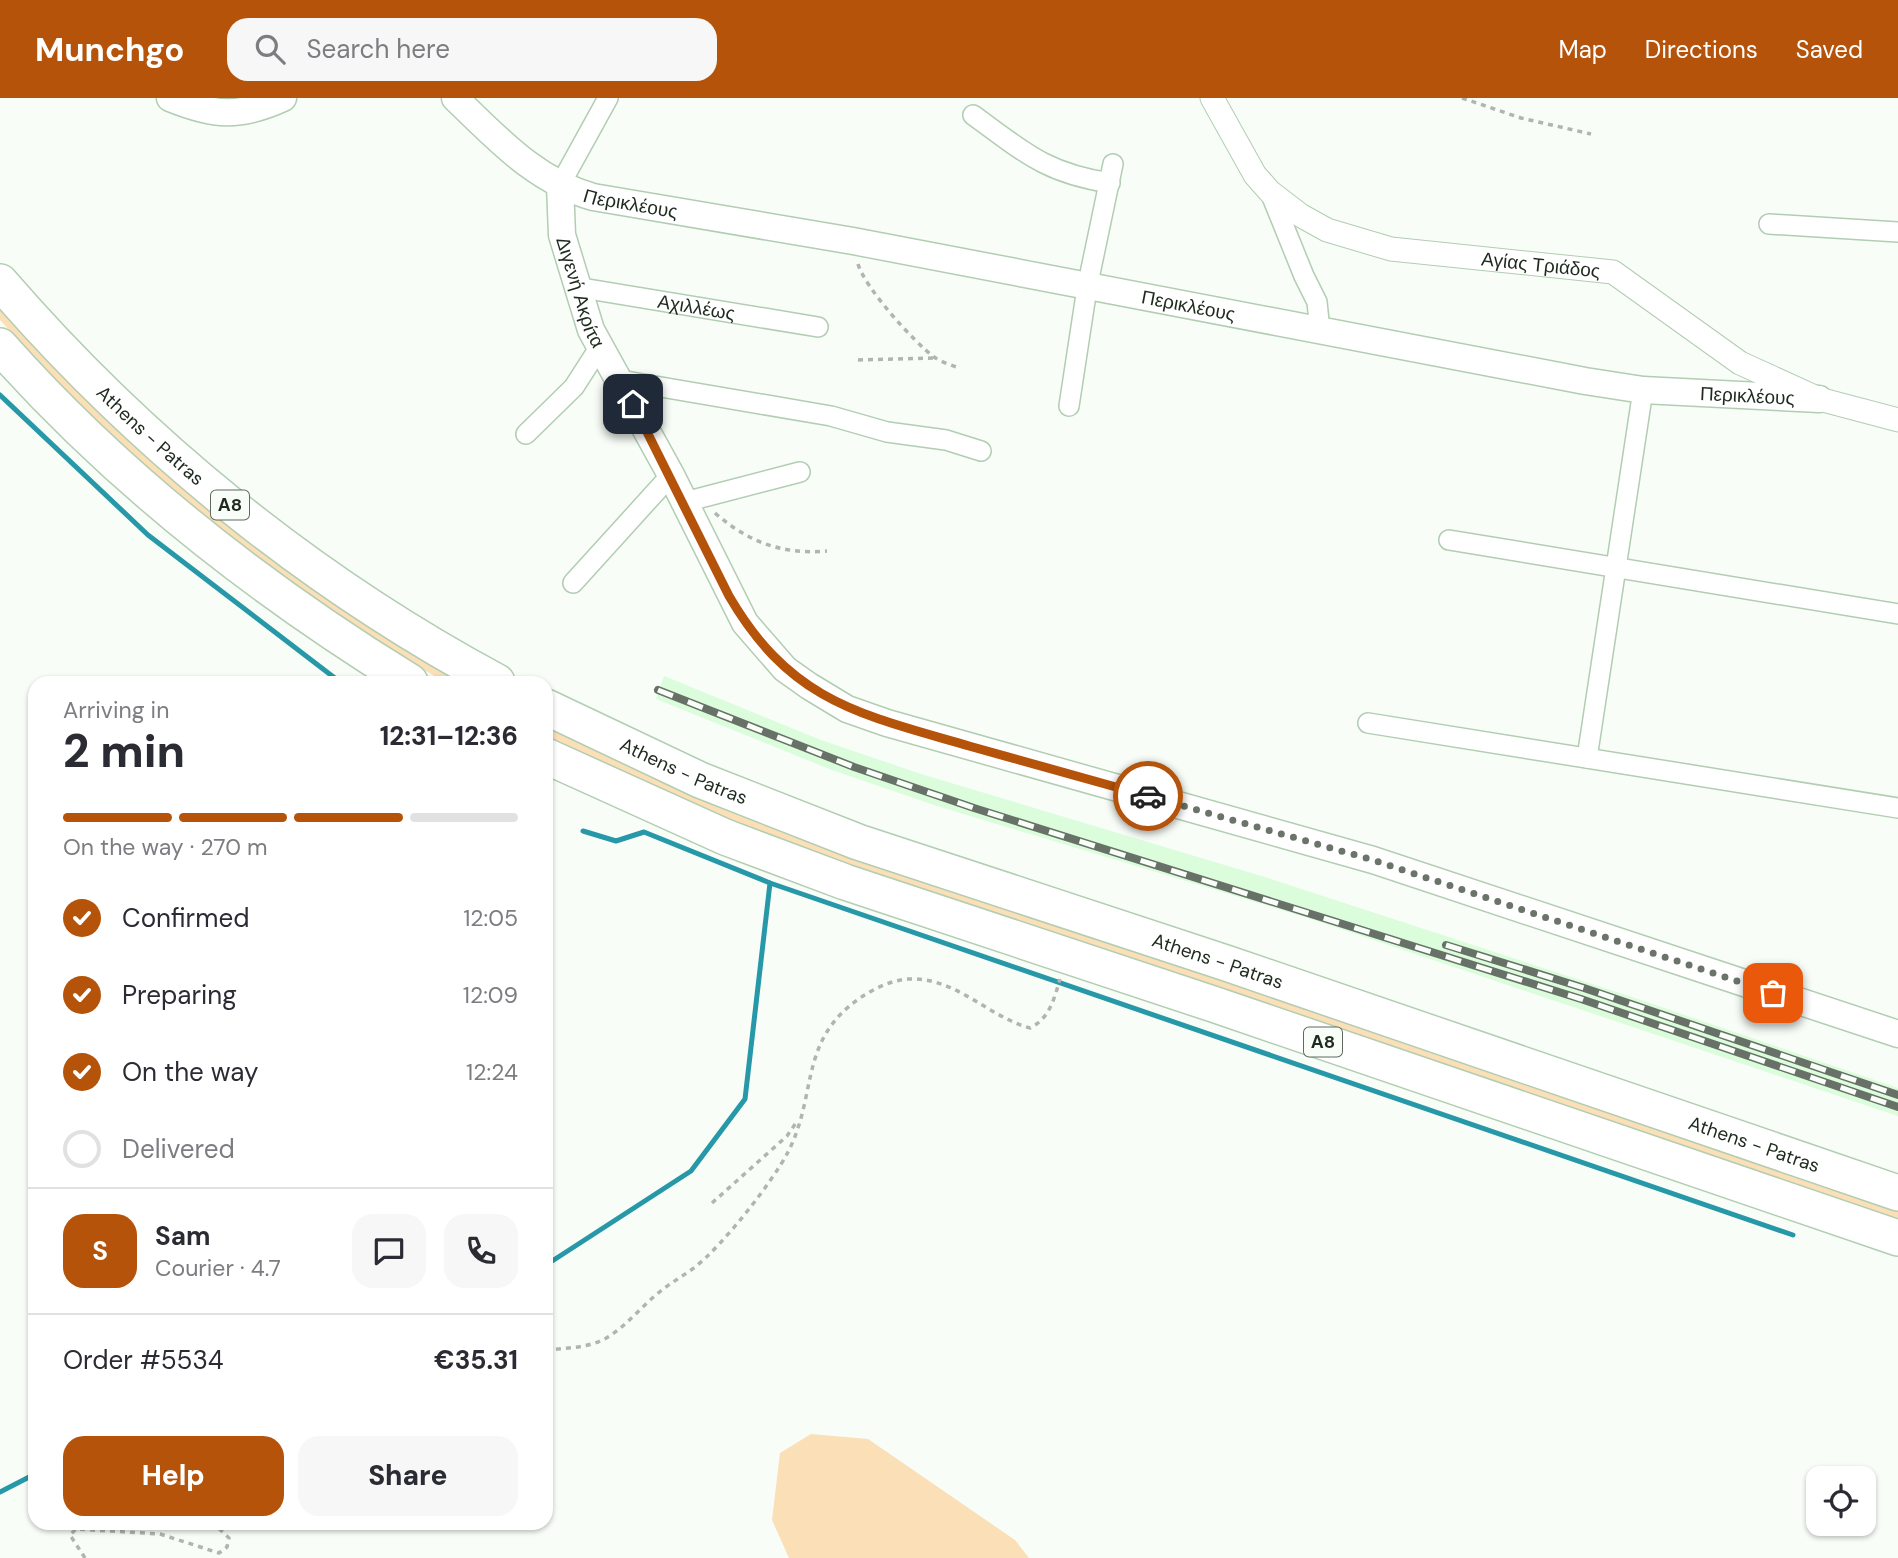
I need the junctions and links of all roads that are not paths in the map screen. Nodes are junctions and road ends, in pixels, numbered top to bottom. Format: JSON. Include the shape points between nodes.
{"nodes":[{"id":1,"x":170,"y":98,"type":"edge"},
{"id":2,"x":283,"y":98,"type":"edge"},
{"id":3,"x":455,"y":98,"type":"edge"},
{"id":4,"x":608,"y":98,"type":"edge"},
{"id":5,"x":1212,"y":98,"type":"edge"},
{"id":6,"x":973,"y":115,"type":"dead end"},
{"id":7,"x":560,"y":185,"type":"junction"},
{"id":8,"x":1270,"y":192,"type":"junction"},
{"id":9,"x":1769,"y":225,"type":"dead end"},
{"id":10,"x":1898,"y":232,"type":"edge"},
{"id":11,"x":0,"y":282,"type":"edge"},
{"id":12,"x":576,"y":287,"type":"junction"},
{"id":13,"x":1087,"y":288,"type":"junction"},
{"id":14,"x":818,"y":327,"type":"dead end"},
{"id":15,"x":1320,"y":331,"type":"junction"},
{"id":16,"x":0,"y":346,"type":"edge"},
{"id":17,"x":599,"y":348,"type":"junction"},
{"id":18,"x":621,"y":380,"type":"junction"},
{"id":19,"x":1643,"y":390,"type":"junction"},
{"id":20,"x":1819,"y":399,"type":"junction"},
{"id":21,"x":1069,"y":406,"type":"dead end"},
{"id":22,"x":1898,"y":420,"type":"edge"},
{"id":23,"x":526,"y":434,"type":"dead end"},
{"id":24,"x":981,"y":451,"type":"dead end"},
{"id":25,"x":800,"y":472,"type":"dead end"},
{"id":26,"x":671,"y":475,"type":"junction"},
{"id":27,"x":692,"y":501,"type":"junction"},
{"id":28,"x":1449,"y":540,"type":"dead end"},
{"id":29,"x":1616,"y":568,"type":"junction"},
{"id":30,"x":573,"y":583,"type":"dead end"},
{"id":31,"x":1898,"y":614,"type":"edge"},
{"id":32,"x":401,"y":676,"type":"edge"},
{"id":33,"x":487,"y":676,"type":"edge"},
{"id":34,"x":553,"y":711,"type":"edge"},
{"id":35,"x":1368,"y":723,"type":"dead end"},
{"id":36,"x":1587,"y":758,"type":"junction"},
{"id":37,"x":553,"y":759,"type":"edge"},
{"id":38,"x":1898,"y":808,"type":"edge"},
{"id":39,"x":1898,"y":1034,"type":"edge"},
{"id":40,"x":1898,"y":1193,"type":"edge"},
{"id":41,"x":1898,"y":1238,"type":"edge"}],
"edges":[{"from":1,"to":2,"type":"main road","via":[[212,112],[239,114]]},
{"from":3,"to":7,"type":"main road","name":"Περικλέους","via":[[510,152]]},
{"from":4,"to":7,"type":"street"},
{"from":5,"to":8,"type":"street","name":"Αγίας Τριάδος","via":[[1240,151]]},
{"from":6,"to":13,"type":"street","via":[[1053,170],[1111,173]]},
{"from":7,"to":12,"type":"main road","name":"Διγενή Ακρίτα","via":[[562,235]]},
{"from":7,"to":13,"type":"main road","name":"Περικλέους","via":[[593,197],[853,241]]},
{"from":8,"to":15,"type":"street","via":[[1317,302]]},
{"from":8,"to":20,"type":"street","name":"Αγίας Τριάδος","via":[[1300,215],[1359,242],[1467,259],[1613,272],[1740,363]]},
{"from":9,"to":10,"type":"street"},
{"from":11,"to":33,"type":"highway","name":"Athens - Patras","number":"Α8","via":[[102,390],[227,502],[363,602]]},
{"from":12,"to":14,"type":"street","name":"Αχιλλέως"},
{"from":12,"to":17,"type":"main road","name":"Διγενή Ακρίτα"},
{"from":13,"to":15,"type":"main road","name":"Περικλέους"},
{"from":13,"to":21,"type":"street"},
{"from":15,"to":19,"type":"main road","name":"Περικλέους"},
{"from":16,"to":32,"type":"highway","number":"Α8","via":[[102,450],[200,536],[303,613]]},
{"from":17,"to":18,"type":"main road","name":"Διγενή Ακρίτα"},
{"from":17,"to":23,"type":"street","via":[[574,387]]},
{"from":18,"to":24,"type":"street","via":[[831,416]]},
{"from":18,"to":26,"type":"main road","name":"Διγενή Ακρίτα"},
{"from":19,"to":20,"type":"main road","name":"Περικλέους"},
{"from":19,"to":29,"type":"street"},
{"from":20,"to":22,"type":"street","name":"Αγίας Τριάδος"},
{"from":25,"to":27,"type":"street"},
{"from":26,"to":27,"type":"main road","name":"Διγενή Ακρίτα"},
{"from":26,"to":30,"type":"street"},
{"from":27,"to":39,"type":"main road","name":"Διγενή Ακρίτα","via":[[745,623],[785,668],[847,709],[1373,860]]},
{"from":28,"to":29,"type":"street"},
{"from":29,"to":31,"type":"street"},
{"from":29,"to":36,"type":"street"},
{"from":34,"to":40,"type":"highway","name":"Athens - Patras","number":"Α8","via":[[700,780],[858,842],[1216,959]]},
{"from":35,"to":36,"type":"street"},
{"from":36,"to":38,"type":"street"},
{"from":37,"to":41,"type":"highway","number":"Α8","via":[[685,820],[845,882]]}]}
